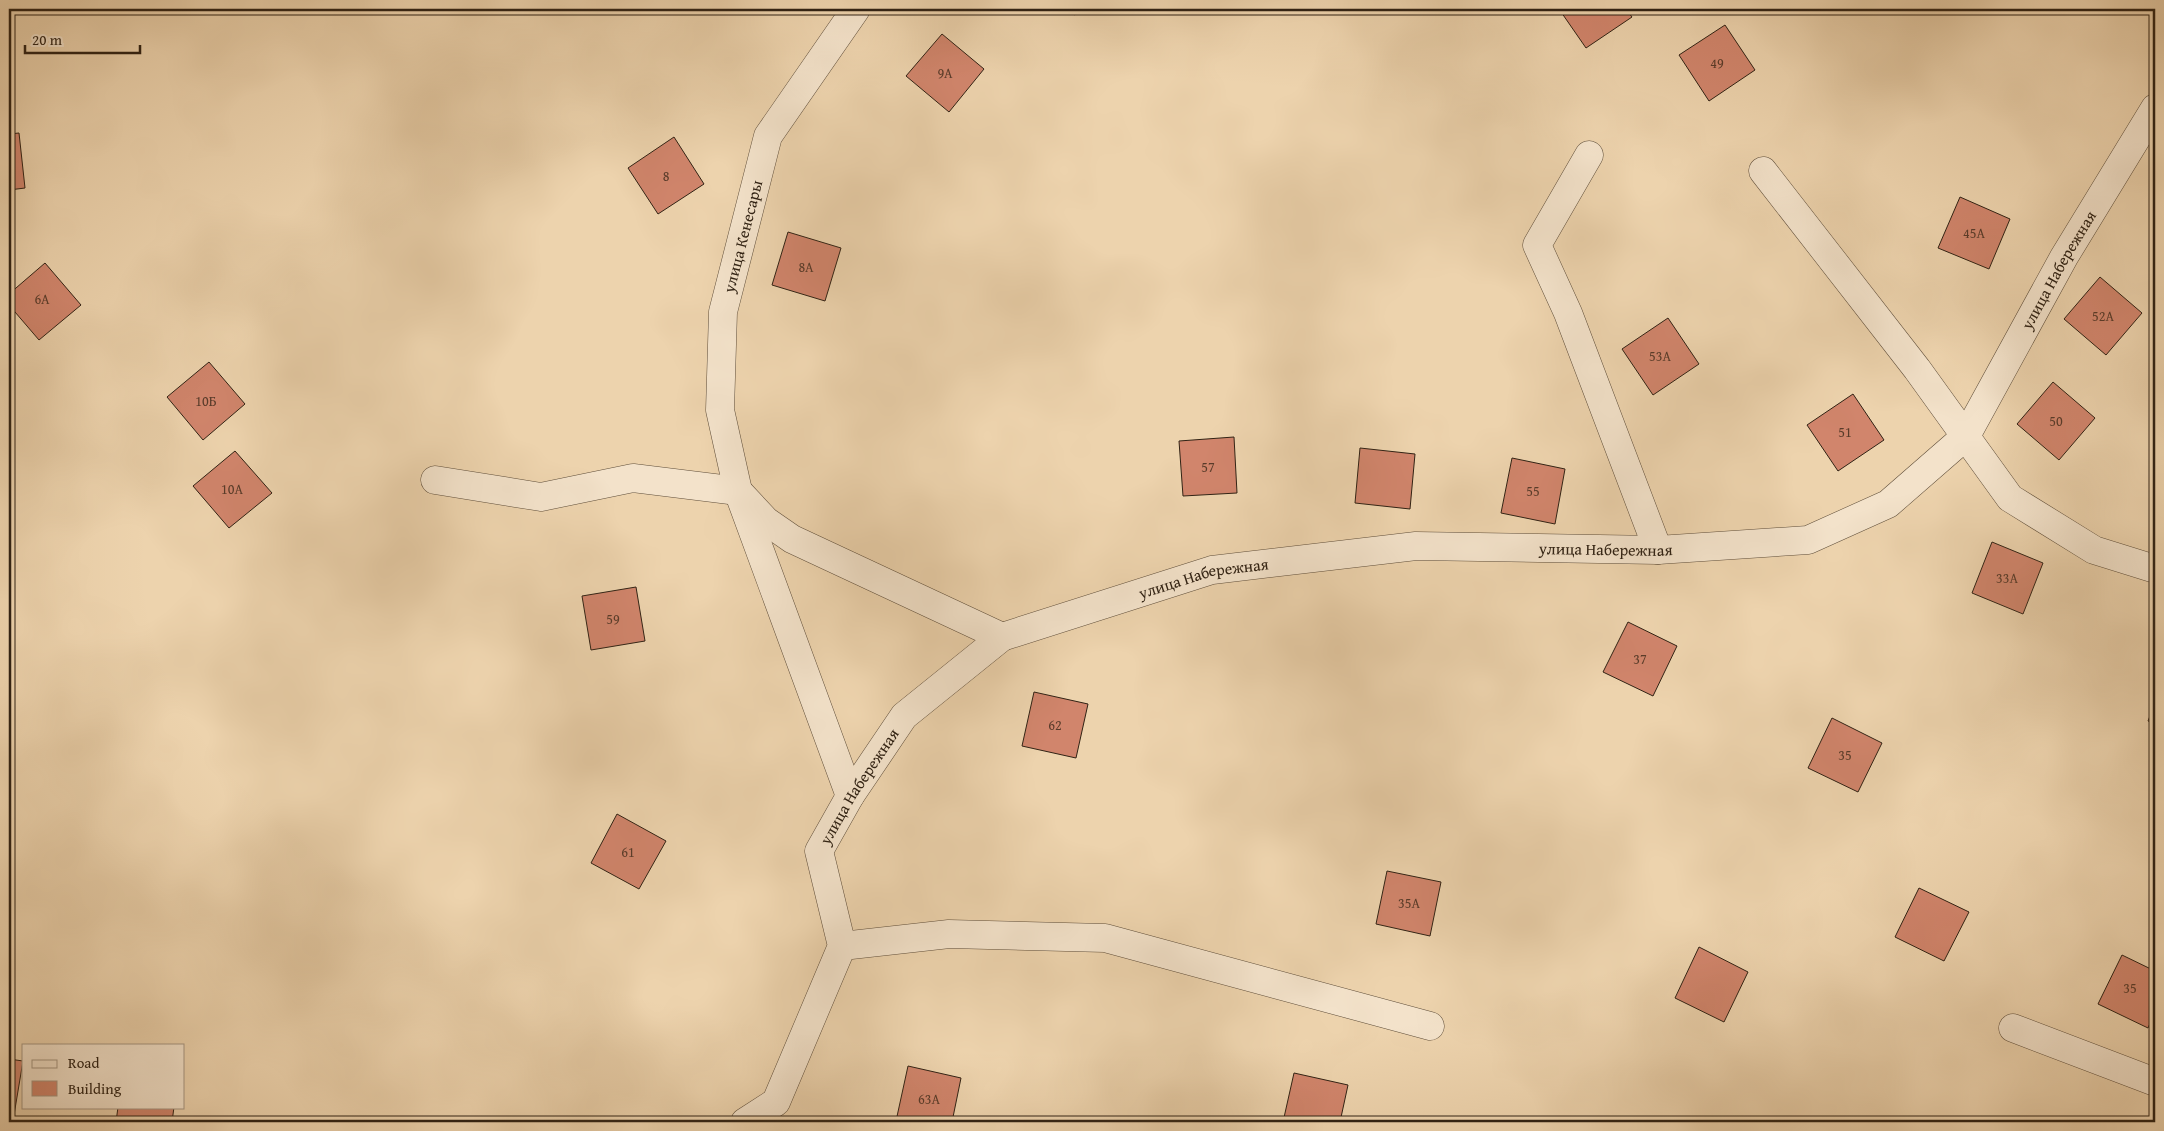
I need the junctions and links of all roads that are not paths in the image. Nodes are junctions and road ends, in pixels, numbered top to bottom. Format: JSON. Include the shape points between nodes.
{"nodes":[{"id":1,"x":856,"y":9,"type":"edge"},
{"id":2,"x":2155,"y":108,"type":"edge"},
{"id":3,"x":1589,"y":156,"type":"dead end"},
{"id":4,"x":1763,"y":171,"type":"dead end"},
{"id":5,"x":1966,"y":436,"type":"junction"},
{"id":6,"x":435,"y":480,"type":"dead end"},
{"id":7,"x":738,"y":491,"type":"junction"},
{"id":8,"x":1658,"y":550,"type":"junction"},
{"id":9,"x":2155,"y":569,"type":"edge"},
{"id":10,"x":1002,"y":637,"type":"junction"},
{"id":11,"x":850,"y":796,"type":"junction"},
{"id":12,"x":842,"y":946,"type":"junction"},
{"id":13,"x":1430,"y":1026,"type":"dead end"},
{"id":14,"x":2013,"y":1028,"type":"dead end"},
{"id":15,"x":2155,"y":1082,"type":"edge"},
{"id":16,"x":745,"y":1122,"type":"edge"}],
"edges":[{"from":1,"to":7,"type":"street","name":"улица Кенесары","via":[[768,136],[726,303],[720,410]]},
{"from":2,"to":5,"type":"street","name":"улица Набережная","via":[[2064,257]]},
{"from":3,"to":8,"type":"street","via":[[1537,245],[1568,313]]},
{"from":4,"to":5,"type":"street"},
{"from":5,"to":8,"type":"street","name":"улица Набережная","via":[[1888,504],[1808,540]]},
{"from":5,"to":9,"type":"street","via":[[2010,498],[2094,550]]},
{"from":6,"to":7,"type":"street","via":[[541,497],[633,478]]},
{"from":7,"to":10,"type":"street","via":[[766,521],[792,539]]},
{"from":7,"to":11,"type":"street","name":"улица Кенесары"},
{"from":8,"to":10,"type":"street","name":"улица Набережная","via":[[1416,546],[1212,570]]},
{"from":10,"to":11,"type":"street","name":"улица Набережная","via":[[904,716]]},
{"from":11,"to":12,"type":"street","name":"улица Набережная","via":[[819,851]]},
{"from":12,"to":13,"type":"street","via":[[948,934],[1105,938]]},
{"from":12,"to":16,"type":"street","via":[[776,1102]]},
{"from":14,"to":15,"type":"street"}]}
